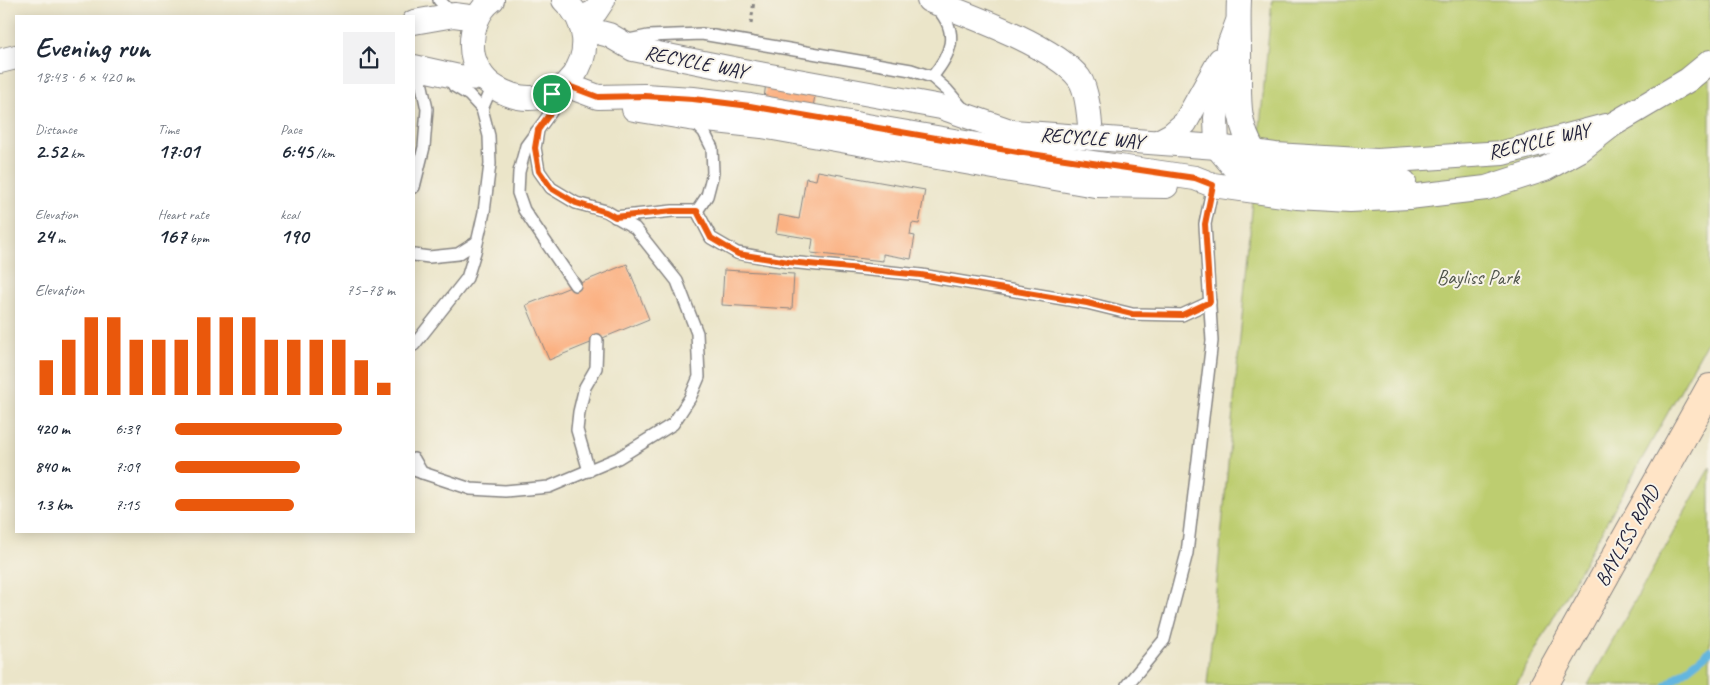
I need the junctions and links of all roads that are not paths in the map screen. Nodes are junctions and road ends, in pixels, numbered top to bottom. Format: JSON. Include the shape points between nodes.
{"nodes":[{"id":1,"x":564,"y":0,"type":"edge"},
{"id":2,"x":603,"y":0,"type":"edge"},
{"id":3,"x":929,"y":0,"type":"edge"},
{"id":4,"x":1239,"y":0,"type":"edge"},
{"id":5,"x":446,"y":8,"type":"edge"},
{"id":6,"x":485,"y":9,"type":"edge"},
{"id":7,"x":415,"y":22,"type":"edge"},
{"id":8,"x":580,"y":24,"type":"junction"},
{"id":9,"x":1237,"y":24,"type":"junction"},
{"id":10,"x":619,"y":42,"type":"junction"},
{"id":11,"x":1228,"y":48,"type":"junction"},
{"id":12,"x":15,"y":57,"type":"edge"},
{"id":13,"x":0,"y":61,"type":"edge"},
{"id":14,"x":1710,"y":62,"type":"edge"},
{"id":15,"x":416,"y":68,"type":"edge"},
{"id":16,"x":446,"y":74,"type":"junction"},
{"id":17,"x":932,"y":77,"type":"junction"},
{"id":18,"x":488,"y":82,"type":"junction"},
{"id":19,"x":559,"y":89,"type":"junction"},
{"id":20,"x":598,"y":97,"type":"junction"},
{"id":21,"x":482,"y":109,"type":"junction"},
{"id":22,"x":970,"y":117,"type":"junction"},
{"id":23,"x":689,"y":118,"type":"junction"},
{"id":24,"x":1612,"y":125,"type":"junction"},
{"id":25,"x":538,"y":130,"type":"junction"},
{"id":26,"x":1092,"y":138,"type":"junction"},
{"id":27,"x":1158,"y":142,"type":"junction"},
{"id":28,"x":1217,"y":147,"type":"junction"},
{"id":29,"x":1255,"y":152,"type":"junction"},
{"id":30,"x":415,"y":183,"type":"edge"},
{"id":31,"x":1213,"y":185,"type":"junction"},
{"id":32,"x":1486,"y":188,"type":"junction"},
{"id":33,"x":697,"y":211,"type":"junction"},
{"id":34,"x":615,"y":217,"type":"junction"},
{"id":35,"x":477,"y":242,"type":"junction"},
{"id":36,"x":415,"y":255,"type":"edge"},
{"id":37,"x":575,"y":285,"type":"dead end"},
{"id":38,"x":1210,"y":302,"type":"junction"},
{"id":39,"x":596,"y":340,"type":"dead end"},
{"id":40,"x":415,"y":344,"type":"edge"},
{"id":41,"x":1710,"y":388,"type":"edge"},
{"id":42,"x":589,"y":470,"type":"junction"},
{"id":43,"x":418,"y":471,"type":"edge"},
{"id":44,"x":1127,"y":685,"type":"edge"},
{"id":45,"x":1544,"y":685,"type":"edge"}],
"edges":[{"from":1,"to":8,"type":"street"},
{"from":2,"to":8,"type":"street","via":[[595,12]]},
{"from":3,"to":17,"type":"lane","via":[[946,18],[951,36],[950,52]]},
{"from":3,"to":26,"type":"street","via":[[985,22],[1063,62],[1080,79]]},
{"from":4,"to":9,"type":"street"},
{"from":5,"to":6,"type":"street"},
{"from":5,"to":7,"type":"street"},
{"from":6,"to":18,"type":"street","via":[[472,33],[472,48],[476,64]]},
{"from":8,"to":10,"type":"street","name":"RECYCLE WAY"},
{"from":8,"to":19,"type":"street","via":[[584,38],[583,56],[576,71]]},
{"from":9,"to":11,"type":"street"},
{"from":9,"to":29,"type":"street","via":[[1238,95],[1246,140]]},
{"from":10,"to":17,"type":"lane","via":[[648,36],[702,34],[911,70]]},
{"from":10,"to":22,"type":"street","name":"RECYCLE WAY","via":[[642,51],[942,108]]},
{"from":11,"to":27,"type":"street","via":[[1185,123]]},
{"from":11,"to":28,"type":"street","via":[[1216,118]]},
{"from":12,"to":13,"type":"street"},
{"from":14,"to":24,"type":"street","name":"RECYCLE WAY","via":[[1688,80]]},
{"from":15,"to":16,"type":"street"},
{"from":15,"to":30,"type":"lane","via":[[427,109],[424,148]]},
{"from":16,"to":18,"type":"street"},
{"from":16,"to":21,"type":"lane","via":[[454,86],[469,95]]},
{"from":17,"to":22,"type":"lane"},
{"from":18,"to":19,"type":"street","via":[[521,99],[537,98]]},
{"from":18,"to":21,"type":"lane"},
{"from":19,"to":20,"type":"street"},
{"from":19,"to":25,"type":"lane","via":[[551,112]]},
{"from":20,"to":23,"type":"street","via":[[637,110]]},
{"from":20,"to":31,"type":"street","via":[[664,97],[750,106],[1024,153],[1195,178]]},
{"from":21,"to":35,"type":"lane","via":[[489,136],[490,164]]},
{"from":22,"to":26,"type":"street","name":"RECYCLE WAY","via":[[1013,132]]},
{"from":23,"to":31,"type":"street","via":[[762,126],[1096,185],[1192,188]]},
{"from":23,"to":33,"type":"lane","via":[[704,132],[712,148],[713,174],[708,196]]},
{"from":24,"to":29,"type":"street","name":"RECYCLE WAY","via":[[1494,153],[1377,161]]},
{"from":24,"to":32,"type":"street","name":"RECYCLE WAY","via":[[1580,150],[1545,169]]},
{"from":25,"to":34,"type":"lane","via":[[535,148],[539,171],[551,188],[576,203]]},
{"from":25,"to":37,"type":"lane","via":[[526,146],[519,172],[518,193],[524,210]]},
{"from":26,"to":27,"type":"street","name":"RECYCLE WAY"},
{"from":27,"to":28,"type":"street","name":"RECYCLE WAY"},
{"from":28,"to":29,"type":"street","name":"RECYCLE WAY"},
{"from":28,"to":32,"type":"street","via":[[1232,165],[1246,171],[1335,182],[1420,182]]},
{"from":31,"to":32,"type":"street","name":"RECYCLE WAY","via":[[1297,198],[1350,200]]},
{"from":31,"to":38,"type":"lane","via":[[1205,224]]},
{"from":33,"to":34,"type":"lane"},
{"from":33,"to":38,"type":"lane","via":[[711,238],[738,254],[921,275],[1087,303],[1132,314],[1182,315]]},
{"from":34,"to":42,"type":"lane","via":[[635,228],[677,282],[697,333],[699,377],[673,424],[618,458]]},
{"from":35,"to":36,"type":"lane","via":[[458,254]]},
{"from":35,"to":40,"type":"lane","via":[[466,278]]},
{"from":38,"to":44,"type":"lane","via":[[1212,341],[1187,553],[1164,640]]},
{"from":39,"to":42,"type":"lane","via":[[596,368],[586,387],[577,430]]},
{"from":41,"to":45,"type":"street","name":"BAYLISS ROAD"},
{"from":42,"to":43,"type":"lane","via":[[550,487],[505,491],[471,489]]}]}
